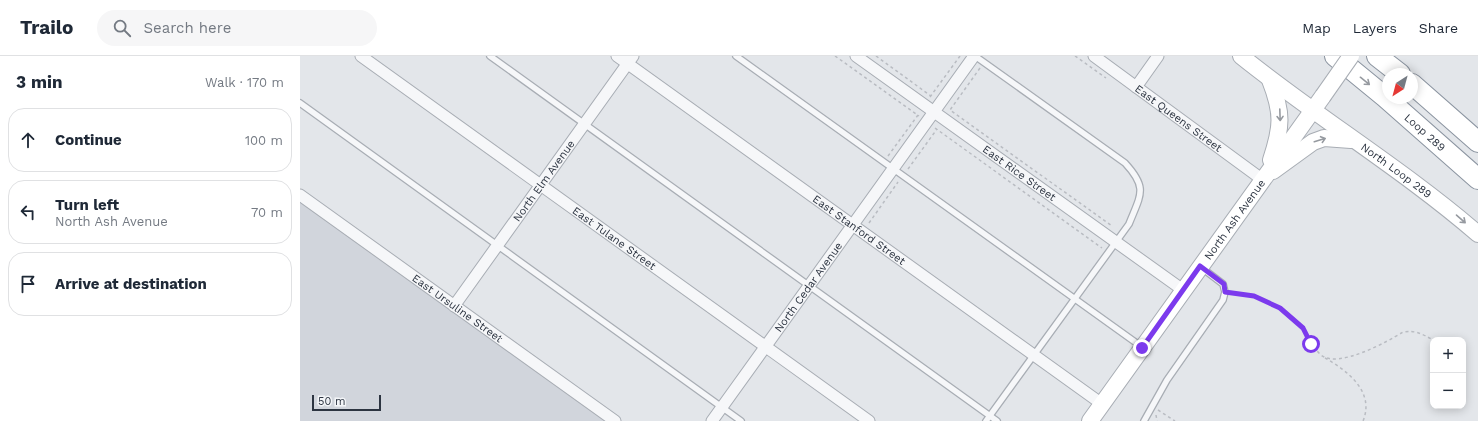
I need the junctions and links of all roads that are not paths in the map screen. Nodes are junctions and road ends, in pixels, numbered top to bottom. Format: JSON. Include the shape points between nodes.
{"nodes":[{"id":1,"x":360,"y":56,"type":"edge"},
{"id":2,"x":490,"y":56,"type":"edge"},
{"id":3,"x":617,"y":56,"type":"edge"},
{"id":4,"x":736,"y":56,"type":"edge"},
{"id":5,"x":856,"y":56,"type":"edge"},
{"id":6,"x":974,"y":56,"type":"edge"},
{"id":7,"x":1094,"y":56,"type":"edge"},
{"id":8,"x":1158,"y":56,"type":"edge"},
{"id":9,"x":1241,"y":56,"type":"edge"},
{"id":10,"x":1335,"y":56,"type":"edge"},
{"id":11,"x":1351,"y":56,"type":"edge"},
{"id":12,"x":1378,"y":56,"type":"edge"},
{"id":13,"x":630,"y":60,"type":"edge"},
{"id":14,"x":1393,"y":68,"type":"edge"},
{"id":15,"x":1269,"y":78,"type":"junction"},
{"id":16,"x":1136,"y":87,"type":"junction"},
{"id":17,"x":1418,"y":89,"type":"edge"},
{"id":18,"x":1382,"y":95,"type":"edge"},
{"id":19,"x":300,"y":103,"type":"edge"},
{"id":20,"x":1392,"y":104,"type":"edge"},
{"id":21,"x":1393,"y":104,"type":"edge"},
{"id":22,"x":1437,"y":106,"type":"junction"},
{"id":23,"x":1312,"y":111,"type":"junction"},
{"id":24,"x":934,"y":112,"type":"junction"},
{"id":25,"x":584,"y":124,"type":"junction"},
{"id":26,"x":1478,"y":133,"type":"edge"},
{"id":27,"x":1353,"y":140,"type":"junction"},
{"id":28,"x":1478,"y":142,"type":"edge"},
{"id":29,"x":893,"y":169,"type":"junction"},
{"id":30,"x":1264,"y":178,"type":"junction"},
{"id":31,"x":1478,"y":179,"type":"edge"},
{"id":32,"x":541,"y":185,"type":"junction"},
{"id":33,"x":1478,"y":193,"type":"edge"},
{"id":34,"x":300,"y":195,"type":"edge"},
{"id":35,"x":852,"y":225,"type":"junction"},
{"id":36,"x":1478,"y":234,"type":"edge"},
{"id":37,"x":1118,"y":237,"type":"junction"},
{"id":38,"x":498,"y":245,"type":"junction"},
{"id":39,"x":1200,"y":266,"type":"junction"},
{"id":40,"x":809,"y":286,"type":"junction"},
{"id":41,"x":1183,"y":290,"type":"junction"},
{"id":42,"x":1074,"y":299,"type":"junction"},
{"id":43,"x":454,"y":306,"type":"junction"},
{"id":44,"x":765,"y":347,"type":"junction"},
{"id":45,"x":1142,"y":348,"type":"junction"},
{"id":46,"x":1033,"y":355,"type":"junction"},
{"id":47,"x":1102,"y":404,"type":"junction"},
{"id":48,"x":722,"y":407,"type":"junction"},
{"id":49,"x":988,"y":418,"type":"edge"},
{"id":50,"x":615,"y":421,"type":"edge"},
{"id":51,"x":712,"y":421,"type":"edge"},
{"id":52,"x":741,"y":421,"type":"edge"},
{"id":53,"x":869,"y":421,"type":"edge"},
{"id":54,"x":997,"y":421,"type":"edge"},
{"id":55,"x":1090,"y":421,"type":"edge"},
{"id":56,"x":1144,"y":421,"type":"edge"}],
"edges":[{"from":1,"to":32,"type":"street","name":"East Tulane Street"},
{"from":2,"to":25,"type":"lane"},
{"from":3,"to":13,"type":"street","name":"East Stanford Street"},
{"from":4,"to":29,"type":"lane"},
{"from":5,"to":24,"type":"street","name":"East Rice Street"},
{"from":6,"to":24,"type":"street","name":"North Cedar Avenue"},
{"from":6,"to":37,"type":"lane","via":[[1125,163],[1137,176],[1140,194],[1129,224]]},
{"from":7,"to":16,"type":"street","name":"East Queens Street"},
{"from":8,"to":16,"type":"street"},
{"from":9,"to":15,"type":"main road","name":"North Loop 289"},
{"from":10,"to":18,"type":"highway","name":"Loop 289","one_way":true},
{"from":11,"to":23,"type":"main road","name":"North Ash Avenue","bridge":true},
{"from":12,"to":14,"type":"highway"},
{"from":13,"to":25,"type":"street","name":"North Elm Avenue"},
{"from":13,"to":35,"type":"street","name":"East Stanford Street"},
{"from":15,"to":23,"type":"main road","name":"North Loop 289"},
{"from":15,"to":30,"type":"main road","one_way":true,"via":[[1279,104],[1280,124],[1279,135]]},
{"from":16,"to":30,"type":"street","name":"East Queens Street"},
{"from":17,"to":22,"type":"highway"},
{"from":19,"to":38,"type":"lane"},
{"from":20,"to":33,"type":"highway"},
{"from":21,"to":31,"type":"highway","name":"Loop 289"},
{"from":22,"to":26,"type":"highway"},
{"from":22,"to":28,"type":"highway"},
{"from":23,"to":27,"type":"main road","name":"North Loop 289"},
{"from":23,"to":30,"type":"main road","name":"North Ash Avenue"},
{"from":24,"to":29,"type":"street","name":"North Cedar Avenue"},
{"from":24,"to":37,"type":"street","name":"East Rice Street"},
{"from":25,"to":32,"type":"street","name":"North Elm Avenue"},
{"from":25,"to":40,"type":"lane"},
{"from":30,"to":27,"type":"main road","one_way":true,"via":[[1313,142],[1324,138]]},
{"from":27,"to":36,"type":"main road","name":"North Loop 289","one_way":true,"via":[[1443,204]]},
{"from":29,"to":35,"type":"street","name":"North Cedar Avenue"},
{"from":29,"to":42,"type":"lane"},
{"from":30,"to":39,"type":"main road","name":"North Ash Avenue"},
{"from":32,"to":38,"type":"street","name":"North Elm Avenue"},
{"from":32,"to":44,"type":"street","name":"East Tulane Street"},
{"from":34,"to":43,"type":"street","name":"East Ursuline Street"},
{"from":35,"to":40,"type":"street","name":"North Cedar Avenue"},
{"from":35,"to":46,"type":"street","name":"East Stanford Street"},
{"from":37,"to":41,"type":"street","name":"East Rice Street"},
{"from":37,"to":42,"type":"lane"},
{"from":38,"to":43,"type":"street","name":"North Elm Avenue"},
{"from":38,"to":48,"type":"lane"},
{"from":39,"to":41,"type":"main road","name":"North Ash Avenue"},
{"from":39,"to":56,"type":"lane","via":[[1224,284],[1225,292],[1221,304],[1187,349]]},
{"from":40,"to":44,"type":"street","name":"North Cedar Avenue"},
{"from":40,"to":49,"type":"lane"},
{"from":41,"to":45,"type":"main road","name":"North Ash Avenue"},
{"from":42,"to":45,"type":"lane"},
{"from":42,"to":46,"type":"lane"},
{"from":43,"to":50,"type":"street","name":"East Ursuline Street"},
{"from":44,"to":48,"type":"street","name":"North Cedar Avenue"},
{"from":44,"to":53,"type":"street","name":"East Tulane Street"},
{"from":45,"to":47,"type":"main road","name":"North Ash Avenue"},
{"from":46,"to":47,"type":"street","name":"East Stanford Street"},
{"from":46,"to":49,"type":"lane"},
{"from":47,"to":55,"type":"main road","name":"North Ash Avenue"},
{"from":48,"to":51,"type":"street","name":"North Cedar Avenue"},
{"from":48,"to":52,"type":"lane"},
{"from":49,"to":54,"type":"lane"}]}
